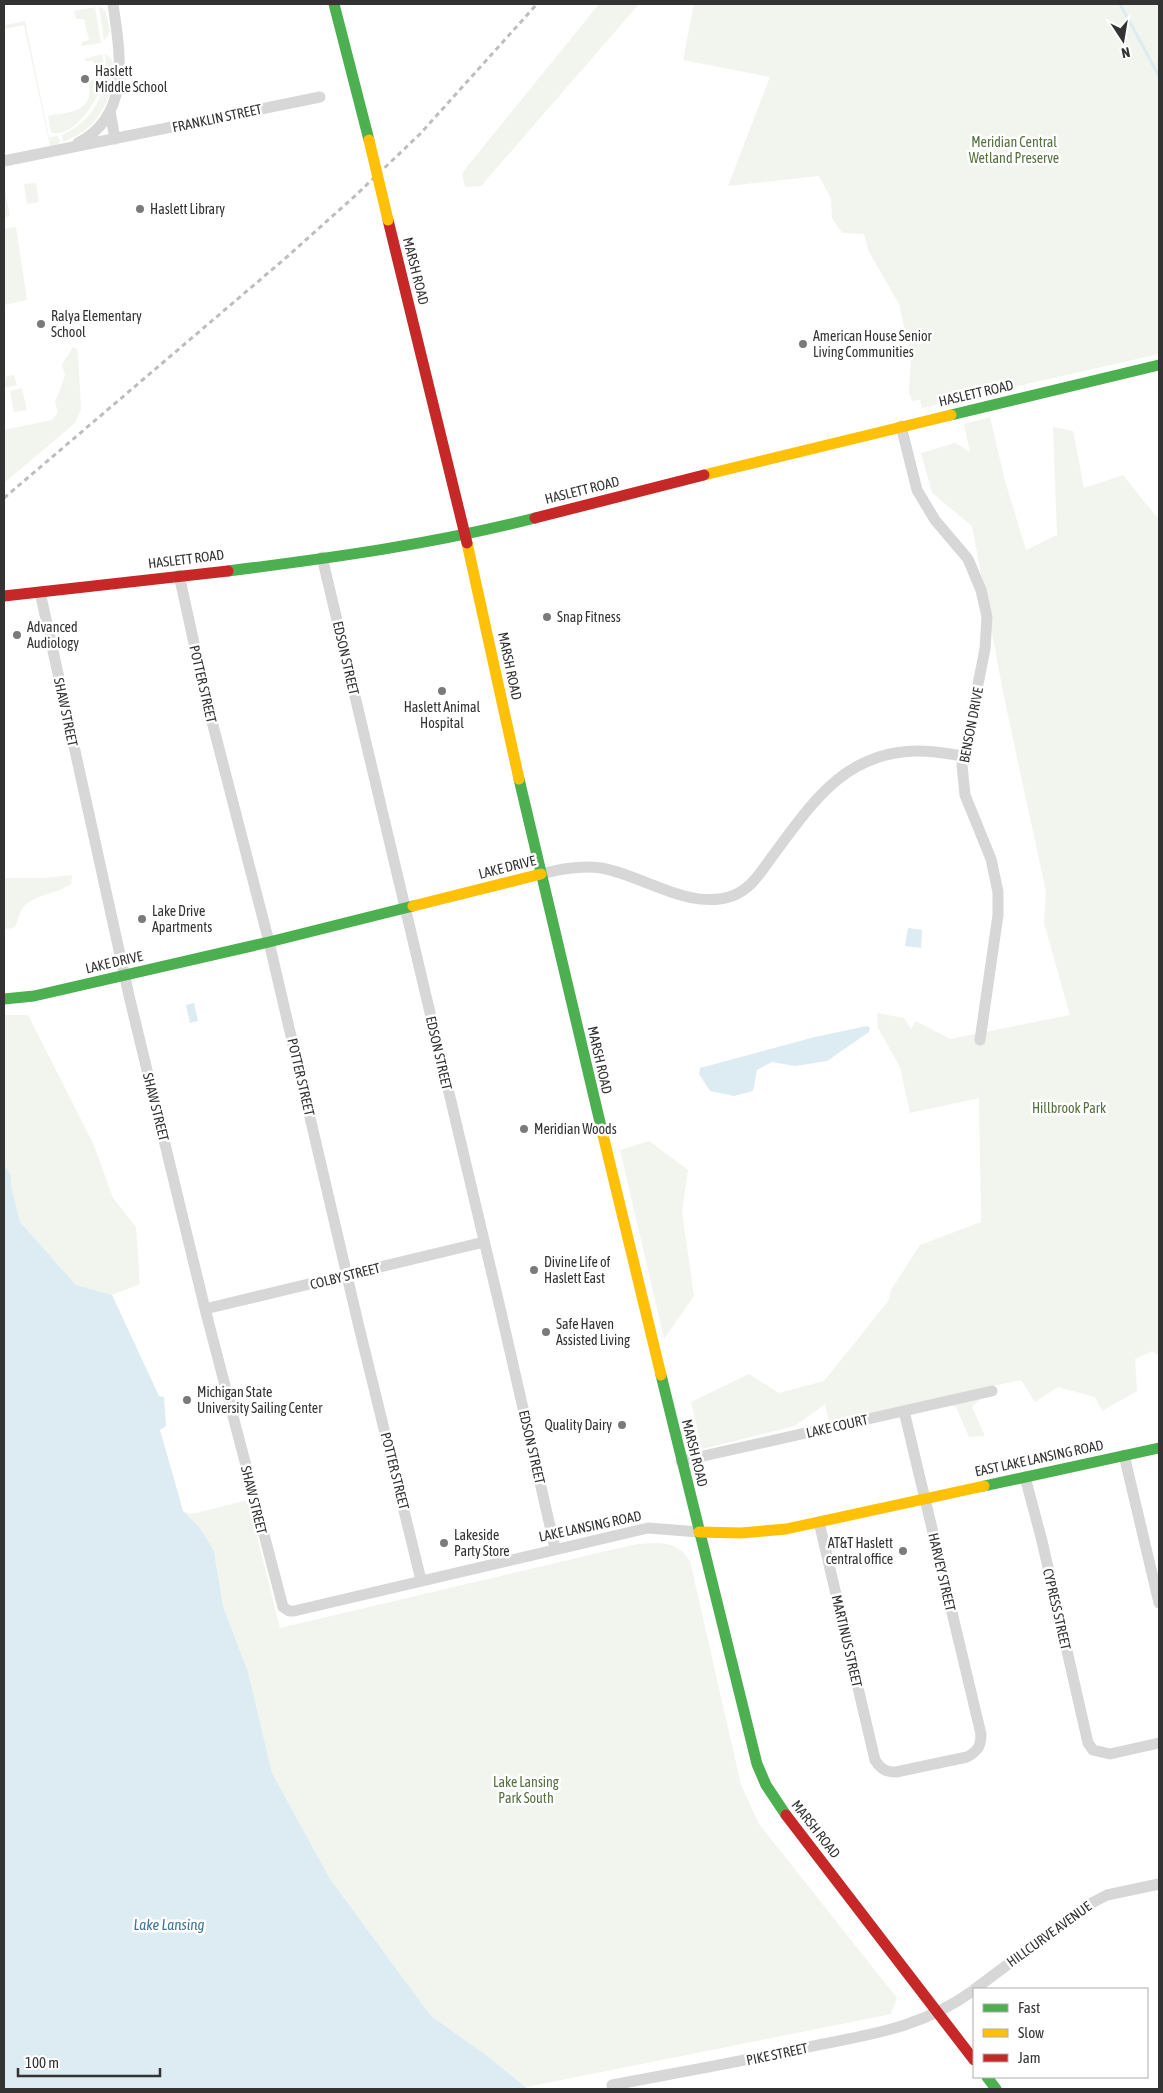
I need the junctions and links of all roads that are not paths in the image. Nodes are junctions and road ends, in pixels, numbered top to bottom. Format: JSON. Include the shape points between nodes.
{"nodes":[{"id":1,"x":113,"y":4,"type":"edge"},
{"id":2,"x":334,"y":4,"type":"edge"},
{"id":3,"x":320,"y":97,"type":"dead end"},
{"id":4,"x":110,"y":111,"type":"junction"},
{"id":5,"x":115,"y":139,"type":"junction"},
{"id":6,"x":63,"y":149,"type":"junction"},
{"id":7,"x":4,"y":161,"type":"edge"},
{"id":8,"x":1159,"y":365,"type":"edge"},
{"id":9,"x":901,"y":426,"type":"junction"},
{"id":10,"x":465,"y":535,"type":"junction"},
{"id":11,"x":322,"y":557,"type":"junction"},
{"id":12,"x":179,"y":575,"type":"junction"},
{"id":13,"x":40,"y":592,"type":"junction"},
{"id":14,"x":4,"y":596,"type":"edge"},
{"id":15,"x":964,"y":756,"type":"junction"},
{"id":16,"x":540,"y":874,"type":"junction"},
{"id":17,"x":405,"y":908,"type":"junction"},
{"id":18,"x":269,"y":942,"type":"junction"},
{"id":19,"x":124,"y":975,"type":"junction"},
{"id":20,"x":4,"y":999,"type":"edge"},
{"id":21,"x":980,"y":1040,"type":"dead end"},
{"id":22,"x":484,"y":1242,"type":"junction"},
{"id":23,"x":348,"y":1275,"type":"junction"},
{"id":24,"x":205,"y":1309,"type":"junction"},
{"id":25,"x":992,"y":1391,"type":"dead end"},
{"id":26,"x":904,"y":1411,"type":"junction"},
{"id":27,"x":1159,"y":1448,"type":"edge"},
{"id":28,"x":1124,"y":1455,"type":"junction"},
{"id":29,"x":681,"y":1461,"type":"junction"},
{"id":30,"x":1025,"y":1477,"type":"junction"},
{"id":31,"x":924,"y":1498,"type":"junction"},
{"id":32,"x":819,"y":1522,"type":"junction"},
{"id":33,"x":699,"y":1532,"type":"junction"},
{"id":34,"x":555,"y":1548,"type":"junction"},
{"id":35,"x":421,"y":1580,"type":"junction"},
{"id":36,"x":1159,"y":1603,"type":"edge"},
{"id":37,"x":294,"y":1611,"type":"joint"},
{"id":38,"x":1159,"y":1744,"type":"edge"},
{"id":39,"x":967,"y":1757,"type":"joint"},
{"id":40,"x":1159,"y":1884,"type":"edge"},
{"id":41,"x":975,"y":1988,"type":"edge"},
{"id":42,"x":973,"y":1990,"type":"edge"},
{"id":43,"x":939,"y":2012,"type":"junction"},
{"id":44,"x":973,"y":2059,"type":"edge"},
{"id":45,"x":988,"y":2078,"type":"edge"},
{"id":46,"x":612,"y":2087,"type":"edge"},
{"id":47,"x":996,"y":2089,"type":"edge"}],
"edges":[{"from":1,"to":4,"type":"street","name":"FRANKLIN STREET","via":[[120,66]]},
{"from":2,"to":10,"type":"main road","name":"MARSH ROAD","bridge":true},
{"from":3,"to":5,"type":"street","name":"FRANKLIN STREET"},
{"from":4,"to":5,"type":"street","name":"FRANKLIN STREET"},
{"from":4,"to":6,"type":"street","name":"FRANKLIN STREET","via":[[90,136]]},
{"from":5,"to":6,"type":"street","name":"FRANKLIN STREET"},
{"from":6,"to":7,"type":"street","name":"FRANKLIN STREET"},
{"from":8,"to":9,"type":"main road","name":"HASLETT ROAD"},
{"from":9,"to":10,"type":"main road","name":"HASLETT ROAD"},
{"from":9,"to":15,"type":"street","name":"BENSON DRIVE","via":[[917,490],[935,520],[968,559],[977,577],[987,617],[985,649]]},
{"from":10,"to":11,"type":"main road","name":"HASLETT ROAD"},
{"from":10,"to":16,"type":"main road","name":"MARSH ROAD"},
{"from":11,"to":12,"type":"main road","name":"HASLETT ROAD"},
{"from":11,"to":17,"type":"street","name":"EDSON STREET"},
{"from":12,"to":13,"type":"main road","name":"HASLETT ROAD"},
{"from":12,"to":18,"type":"street","name":"POTTER STREET","via":[[217,745]]},
{"from":13,"to":14,"type":"main road","name":"HASLETT ROAD"},
{"from":13,"to":19,"type":"street","name":"SHAW STREET"},
{"from":15,"to":16,"type":"street","name":"LAKE DRIVE","via":[[926,751],[901,752],[853,768],[831,783],[817,798],[749,886],[727,898],[689,897],[601,868],[566,868]]},
{"from":15,"to":21,"type":"street","name":"BENSON DRIVE","via":[[965,795],[991,859],[998,898]]},
{"from":16,"to":17,"type":"main road","name":"LAKE DRIVE"},
{"from":16,"to":29,"type":"main road","name":"MARSH ROAD"},
{"from":17,"to":18,"type":"main road","name":"LAKE DRIVE"},
{"from":17,"to":22,"type":"street","name":"EDSON STREET"},
{"from":18,"to":19,"type":"main road","name":"LAKE DRIVE"},
{"from":18,"to":23,"type":"street","name":"POTTER STREET"},
{"from":19,"to":20,"type":"main road","name":"LAKE DRIVE","via":[[34,996]]},
{"from":19,"to":24,"type":"street","name":"SHAW STREET"},
{"from":22,"to":23,"type":"street","name":"COLBY STREET"},
{"from":22,"to":34,"type":"street","name":"EDSON STREET"},
{"from":23,"to":24,"type":"street","name":"COLBY STREET"},
{"from":23,"to":35,"type":"street","name":"POTTER STREET"},
{"from":24,"to":37,"type":"street","name":"SHAW STREET","via":[[281,1604],[286,1610]]},
{"from":25,"to":26,"type":"street","name":"LAKE COURT"},
{"from":26,"to":29,"type":"street","name":"LAKE COURT"},
{"from":26,"to":31,"type":"street","name":"HARVEY STREET"},
{"from":27,"to":28,"type":"main road","name":"EAST LAKE LANSING ROAD"},
{"from":28,"to":30,"type":"main road","name":"EAST LAKE LANSING ROAD"},
{"from":28,"to":36,"type":"street"},
{"from":29,"to":33,"type":"main road","name":"MARSH ROAD"},
{"from":30,"to":31,"type":"main road","name":"EAST LAKE LANSING ROAD"},
{"from":30,"to":38,"type":"street","name":"CYPRESS STREET","via":[[1088,1743],[1093,1750],[1110,1754]]},
{"from":31,"to":32,"type":"main road","name":"LAKE LANSING ROAD"},
{"from":31,"to":39,"type":"street","name":"HARVEY STREET","via":[[981,1734],[977,1752]]},
{"from":32,"to":33,"type":"main road","name":"LAKE LANSING ROAD","via":[[756,1532]]},
{"from":32,"to":39,"type":"street","name":"MARTINUS STREET","via":[[875,1760],[880,1768],[896,1772]]},
{"from":33,"to":34,"type":"street","name":"LAKE LANSING ROAD","via":[[648,1528]]},
{"from":33,"to":43,"type":"main road","name":"MARSH ROAD","via":[[754,1753],[766,1785],[778,1806]]},
{"from":34,"to":35,"type":"street","name":"LAKE LANSING ROAD"},
{"from":35,"to":37,"type":"street","name":"LAKE LANSING ROAD"},
{"from":40,"to":41,"type":"street","name":"HILLCURVE AVENUE","via":[[1107,1895],[1086,1906]]},
{"from":42,"to":43,"type":"street","name":"HILLCURVE AVENUE","via":[[956,2004]]},
{"from":43,"to":44,"type":"main road","name":"MARSH ROAD"},
{"from":43,"to":46,"type":"street","name":"PIKE STREET","via":[[907,2026]]},
{"from":45,"to":47,"type":"main road"}]}
